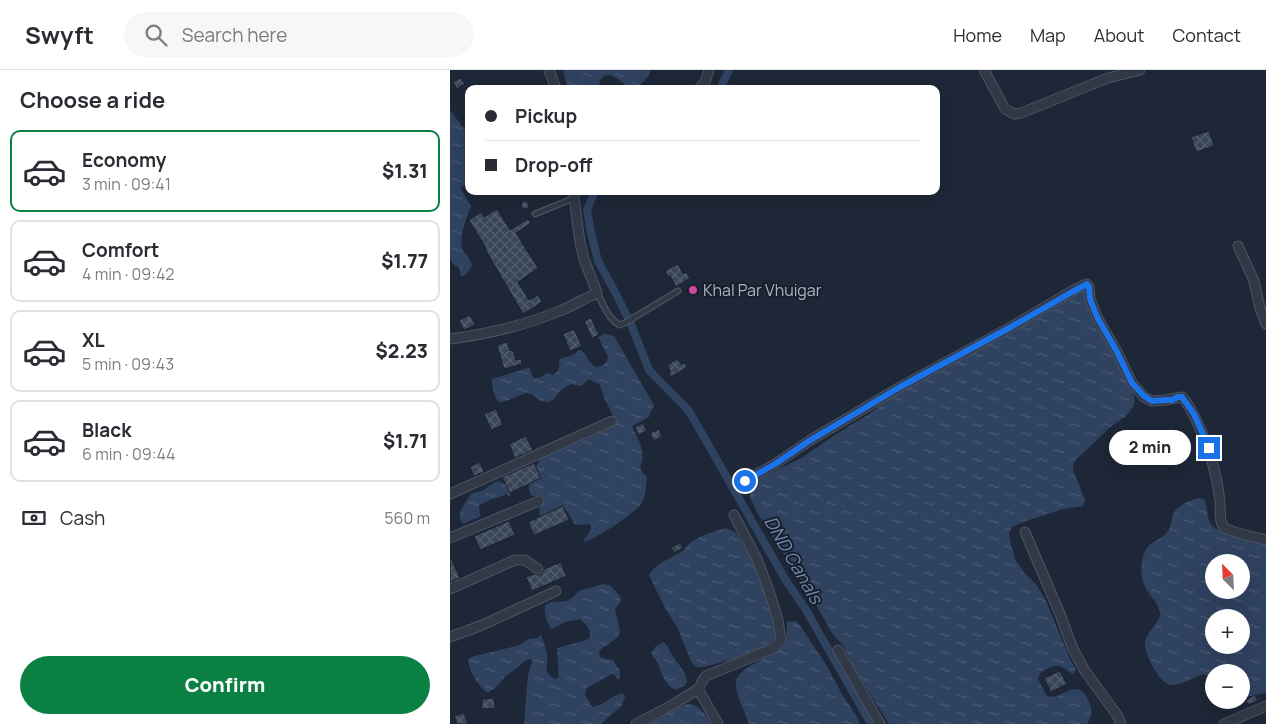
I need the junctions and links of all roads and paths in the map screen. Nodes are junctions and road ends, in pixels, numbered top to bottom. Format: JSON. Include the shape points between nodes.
{"nodes":[{"id":1,"x":549,"y":70,"type":"edge"},
{"id":2,"x":709,"y":70,"type":"edge"},
{"id":3,"x":984,"y":70,"type":"edge"},
{"id":4,"x":1140,"y":70,"type":"edge"},
{"id":5,"x":555,"y":85,"type":"edge"},
{"id":6,"x":702,"y":85,"type":"edge"},
{"id":7,"x":572,"y":195,"type":"edge"},
{"id":8,"x":574,"y":195,"type":"edge"},
{"id":9,"x":535,"y":214,"type":"dead end"},
{"id":10,"x":1238,"y":246,"type":"dead end"},
{"id":11,"x":678,"y":291,"type":"dead end"},
{"id":12,"x":597,"y":293,"type":"junction"},
{"id":13,"x":1266,"y":324,"type":"edge"},
{"id":14,"x":450,"y":339,"type":"edge"},
{"id":15,"x":612,"y":421,"type":"dead end"},
{"id":16,"x":745,"y":481,"type":"dead end"},
{"id":17,"x":450,"y":494,"type":"edge"},
{"id":18,"x":538,"y":501,"type":"dead end"},
{"id":19,"x":734,"y":515,"type":"dead end"},
{"id":20,"x":1025,"y":532,"type":"dead end"},
{"id":21,"x":450,"y":538,"type":"edge"},
{"id":22,"x":1266,"y":540,"type":"edge"},
{"id":23,"x":538,"y":569,"type":"dead end"},
{"id":24,"x":450,"y":589,"type":"edge"},
{"id":25,"x":556,"y":591,"type":"dead end"},
{"id":26,"x":450,"y":638,"type":"edge"},
{"id":27,"x":838,"y":650,"type":"dead end"},
{"id":28,"x":698,"y":689,"type":"junction"},
{"id":29,"x":1266,"y":706,"type":"edge"},
{"id":30,"x":636,"y":724,"type":"edge"},
{"id":31,"x":718,"y":724,"type":"edge"},
{"id":32,"x":880,"y":724,"type":"edge"},
{"id":33,"x":1121,"y":724,"type":"edge"},
{"id":34,"x":1224,"y":724,"type":"edge"}],
"edges":[{"from":1,"to":5,"type":"street"},
{"from":2,"to":6,"type":"street"},
{"from":3,"to":4,"type":"street","via":[[1005,109],[1014,114],[1108,78]]},
{"from":7,"to":9,"type":"lane"},
{"from":8,"to":12,"type":"street","via":[[580,242]]},
{"from":10,"to":13,"type":"street","via":[[1254,280]]},
{"from":11,"to":12,"type":"lane","via":[[620,325],[609,315]]},
{"from":12,"to":14,"type":"street","via":[[508,329]]},
{"from":15,"to":17,"type":"street"},
{"from":16,"to":22,"type":"street","via":[[900,387],[1087,284],[1097,317],[1132,383],[1152,401],[1182,397],[1194,414],[1215,470],[1222,524],[1225,528]]},
{"from":18,"to":21,"type":"street"},
{"from":19,"to":28,"type":"street","via":[[768,588],[781,640],[774,648],[706,676]]},
{"from":20,"to":33,"type":"street","via":[[1072,649]]},
{"from":23,"to":24,"type":"street","via":[[525,560],[515,560]]},
{"from":25,"to":26,"type":"street"},
{"from":27,"to":32,"type":"street"},
{"from":28,"to":30,"type":"street"},
{"from":28,"to":31,"type":"street"},
{"from":29,"to":34,"type":"street"}]}
